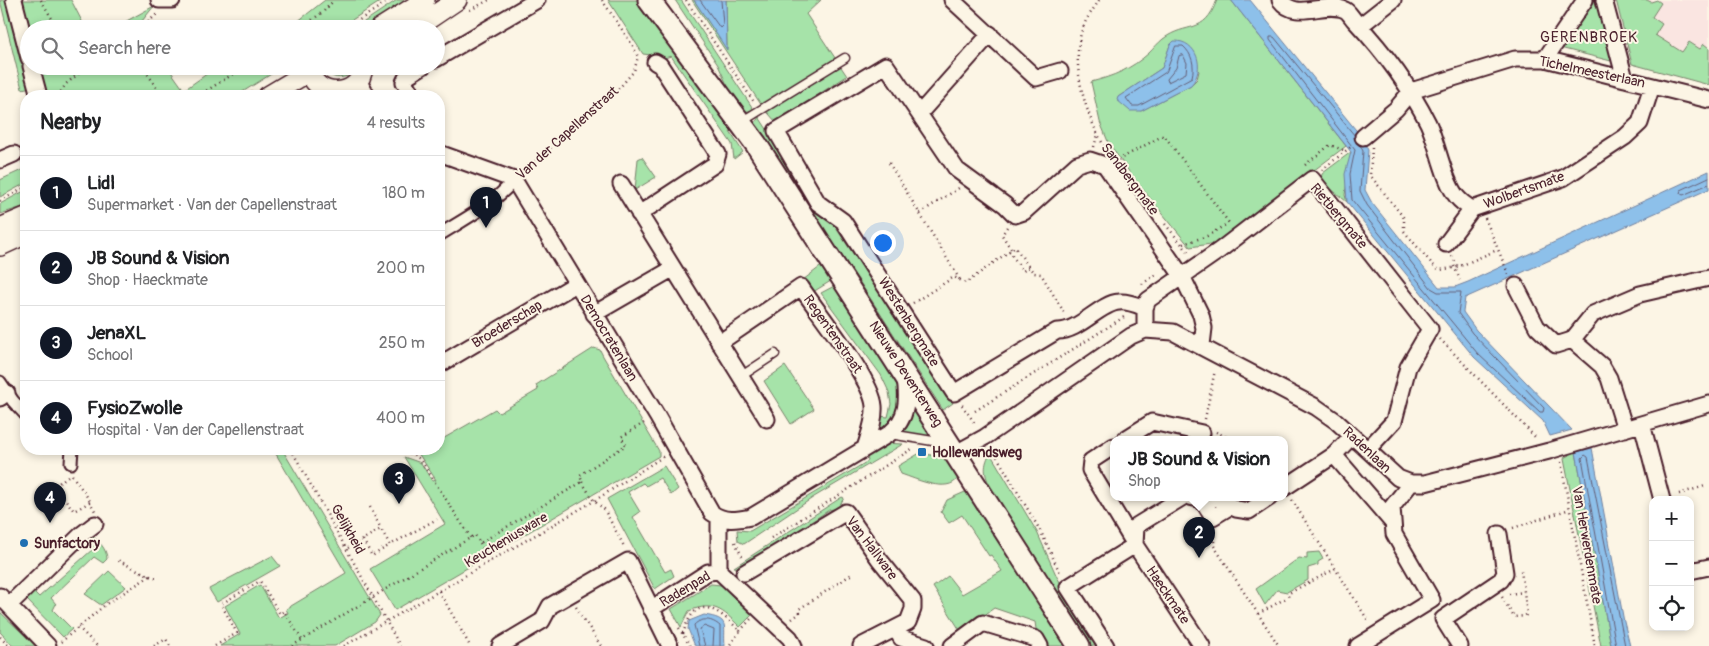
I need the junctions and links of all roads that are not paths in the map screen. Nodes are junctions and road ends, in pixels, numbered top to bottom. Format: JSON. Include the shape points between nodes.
{"nodes":[{"id":1,"x":14,"y":0,"type":"edge"},
{"id":2,"x":425,"y":0,"type":"edge"},
{"id":3,"x":457,"y":0,"type":"edge"},
{"id":4,"x":538,"y":0,"type":"edge"},
{"id":5,"x":649,"y":0,"type":"edge"},
{"id":6,"x":666,"y":0,"type":"edge"},
{"id":7,"x":952,"y":0,"type":"edge"},
{"id":8,"x":1280,"y":0,"type":"edge"},
{"id":9,"x":1393,"y":0,"type":"edge"},
{"id":10,"x":1585,"y":0,"type":"edge"},
{"id":11,"x":1604,"y":0,"type":"edge"},
{"id":12,"x":393,"y":20,"type":"edge"},
{"id":13,"x":427,"y":20,"type":"edge"},
{"id":14,"x":20,"y":23,"type":"edge"},
{"id":15,"x":1360,"y":26,"type":"junction"},
{"id":16,"x":990,"y":34,"type":"junction"},
{"id":17,"x":445,"y":54,"type":"edge"},
{"id":18,"x":845,"y":58,"type":"dead end"},
{"id":19,"x":1546,"y":59,"type":"junction"},
{"id":20,"x":655,"y":62,"type":"dead end"},
{"id":21,"x":1060,"y":71,"type":"dead end"},
{"id":22,"x":33,"y":75,"type":"edge"},
{"id":23,"x":300,"y":75,"type":"edge"},
{"id":24,"x":312,"y":75,"type":"edge"},
{"id":25,"x":409,"y":75,"type":"edge"},
{"id":26,"x":1625,"y":79,"type":"junction"},
{"id":27,"x":358,"y":86,"type":"edge"},
{"id":28,"x":1652,"y":86,"type":"junction"},
{"id":29,"x":37,"y":90,"type":"edge"},
{"id":30,"x":277,"y":90,"type":"edge"},
{"id":31,"x":314,"y":90,"type":"edge"},
{"id":32,"x":345,"y":90,"type":"edge"},
{"id":33,"x":409,"y":90,"type":"edge"},
{"id":34,"x":1411,"y":91,"type":"junction"},
{"id":35,"x":1709,"y":100,"type":"edge"},
{"id":36,"x":728,"y":104,"type":"junction"},
{"id":37,"x":919,"y":114,"type":"junction"},
{"id":38,"x":750,"y":117,"type":"junction"},
{"id":39,"x":1363,"y":137,"type":"road end"},
{"id":40,"x":445,"y":155,"type":"edge"},
{"id":41,"x":514,"y":180,"type":"junction"},
{"id":42,"x":621,"y":184,"type":"dead end"},
{"id":43,"x":1472,"y":209,"type":"junction"},
{"id":44,"x":639,"y":214,"type":"junction"},
{"id":45,"x":20,"y":220,"type":"edge"},
{"id":46,"x":0,"y":228,"type":"edge"},
{"id":47,"x":445,"y":231,"type":"edge"},
{"id":48,"x":20,"y":237,"type":"edge"},
{"id":49,"x":1446,"y":244,"type":"dead end"},
{"id":50,"x":0,"y":246,"type":"edge"},
{"id":51,"x":672,"y":269,"type":"junction"},
{"id":52,"x":1182,"y":276,"type":"junction"},
{"id":53,"x":1709,"y":278,"type":"edge"},
{"id":54,"x":576,"y":284,"type":"junction"},
{"id":55,"x":1516,"y":286,"type":"dead end"},
{"id":56,"x":1145,"y":308,"type":"junction"},
{"id":57,"x":594,"y":314,"type":"junction"},
{"id":58,"x":1145,"y":330,"type":"junction"},
{"id":59,"x":1572,"y":340,"type":"junction"},
{"id":60,"x":719,"y":342,"type":"junction"},
{"id":61,"x":1202,"y":346,"type":"junction"},
{"id":62,"x":775,"y":354,"type":"dead end"},
{"id":63,"x":445,"y":361,"type":"edge"},
{"id":64,"x":904,"y":370,"type":"junction"},
{"id":65,"x":740,"y":377,"type":"junction"},
{"id":66,"x":2,"y":391,"type":"edge"},
{"id":67,"x":1709,"y":404,"type":"edge"},
{"id":68,"x":20,"y":409,"type":"edge"},
{"id":69,"x":767,"y":419,"type":"dead end"},
{"id":70,"x":1642,"y":424,"type":"junction"},
{"id":71,"x":1205,"y":429,"type":"road end"},
{"id":72,"x":1624,"y":429,"type":"junction"},
{"id":73,"x":889,"y":434,"type":"junction"},
{"id":74,"x":1129,"y":436,"type":"edge"},
{"id":75,"x":1352,"y":436,"type":"junction"},
{"id":76,"x":865,"y":448,"type":"junction"},
{"id":77,"x":954,"y":449,"type":"junction"},
{"id":78,"x":1110,"y":449,"type":"edge"},
{"id":79,"x":1368,"y":449,"type":"junction"},
{"id":80,"x":72,"y":455,"type":"edge"},
{"id":81,"x":1334,"y":455,"type":"junction"},
{"id":82,"x":71,"y":469,"type":"road end"},
{"id":83,"x":1411,"y":482,"type":"junction"},
{"id":84,"x":1288,"y":484,"type":"edge"},
{"id":85,"x":1661,"y":496,"type":"edge"},
{"id":86,"x":1177,"y":501,"type":"edge"},
{"id":87,"x":1199,"y":501,"type":"edge"},
{"id":88,"x":1222,"y":501,"type":"edge"},
{"id":89,"x":1264,"y":501,"type":"edge"},
{"id":90,"x":1231,"y":506,"type":"junction"},
{"id":91,"x":719,"y":518,"type":"junction"},
{"id":92,"x":96,"y":519,"type":"road end"},
{"id":93,"x":1392,"y":522,"type":"junction"},
{"id":94,"x":1498,"y":534,"type":"dead end"},
{"id":95,"x":1135,"y":545,"type":"junction"},
{"id":96,"x":1709,"y":567,"type":"edge"},
{"id":97,"x":1694,"y":570,"type":"edge"},
{"id":98,"x":718,"y":571,"type":"junction"},
{"id":99,"x":744,"y":573,"type":"dead end"},
{"id":100,"x":1432,"y":600,"type":"junction"},
{"id":101,"x":4,"y":601,"type":"edge"},
{"id":102,"x":651,"y":609,"type":"junction"},
{"id":103,"x":1443,"y":619,"type":"junction"},
{"id":104,"x":896,"y":629,"type":"junction"},
{"id":105,"x":48,"y":646,"type":"edge"},
{"id":106,"x":500,"y":646,"type":"edge"},
{"id":107,"x":670,"y":646,"type":"edge"},
{"id":108,"x":794,"y":646,"type":"edge"},
{"id":109,"x":861,"y":646,"type":"edge"},
{"id":110,"x":926,"y":646,"type":"edge"},
{"id":111,"x":952,"y":646,"type":"edge"},
{"id":112,"x":1040,"y":646,"type":"edge"},
{"id":113,"x":1079,"y":646,"type":"edge"},
{"id":114,"x":1106,"y":646,"type":"edge"},
{"id":115,"x":1202,"y":646,"type":"edge"},
{"id":116,"x":1358,"y":646,"type":"edge"},
{"id":117,"x":1460,"y":646,"type":"edge"}],
"edges":[{"from":1,"to":14,"type":"street"},
{"from":2,"to":12,"type":"street"},
{"from":3,"to":13,"type":"street"},
{"from":4,"to":17,"type":"street"},
{"from":5,"to":36,"type":"main road","name":"Nieuwe Deventerweg"},
{"from":6,"to":36,"type":"main road","name":"Nieuwe Deventerweg","via":[[701,51]]},
{"from":7,"to":16,"type":"street"},
{"from":8,"to":15,"type":"street","via":[[1284,5],[1303,11],[1331,7],[1345,10]]},
{"from":9,"to":15,"type":"street"},
{"from":10,"to":19,"type":"street"},
{"from":11,"to":26,"type":"street"},
{"from":15,"to":34,"type":"street"},
{"from":16,"to":21,"type":"street","via":[[1036,78]]},
{"from":16,"to":37,"type":"street"},
{"from":18,"to":38,"type":"lane"},
{"from":19,"to":26,"type":"street","name":"Tichelmeesterlaan"},
{"from":19,"to":34,"type":"street","name":"Tichelmeesterlaan","via":[[1515,59]]},
{"from":20,"to":44,"type":"street","via":[[718,154],[715,164]]},
{"from":22,"to":29,"type":"street"},
{"from":23,"to":30,"type":"street"},
{"from":24,"to":31,"type":"street"},
{"from":25,"to":33,"type":"street","via":[[404,82]]},
{"from":26,"to":28,"type":"street","name":"Tichelmeesterlaan"},
{"from":27,"to":32,"type":"street"},
{"from":28,"to":35,"type":"street","name":"Tichelmeesterlaan"},
{"from":28,"to":43,"type":"street","name":"Wolbertsmate","via":[[1640,123],[1625,137],[1564,178]]},
{"from":34,"to":39,"type":"street","via":[[1396,109]]},
{"from":34,"to":43,"type":"street","name":"Wolbertsmate","via":[[1428,123],[1456,196]]},
{"from":36,"to":38,"type":"main road","name":"Nieuwe Deventerweg"},
{"from":37,"to":52,"type":"street","name":"Westenbergmate","via":[[956,170],[1015,216],[1024,212],[1077,164],[1090,160],[1104,165]]},
{"from":37,"to":56,"type":"street","name":"Westenbergmate","via":[[886,66],[776,131],[818,203],[843,221],[954,393],[1057,331],[1067,331],[1116,302]]},
{"from":38,"to":64,"type":"main road","name":"Nieuwe Deventerweg"},
{"from":40,"to":41,"type":"street"},
{"from":41,"to":47,"type":"street","name":"Van der Capellenstraat","via":[[501,196]]},
{"from":41,"to":54,"type":"street","name":"Democratenlaan"},
{"from":42,"to":44,"type":"street"},
{"from":43,"to":49,"type":"street","name":"Wolbertsmate"},
{"from":44,"to":51,"type":"street"},
{"from":45,"to":46,"type":"street"},
{"from":48,"to":50,"type":"street"},
{"from":51,"to":57,"type":"street"},
{"from":51,"to":60,"type":"street"},
{"from":52,"to":56,"type":"street","via":[[1148,300]]},
{"from":52,"to":61,"type":"street","via":[[1202,315]]},
{"from":52,"to":79,"type":"street","name":"Rietbergmate","via":[[1312,179],[1430,329],[1408,367],[1394,421]]},
{"from":53,"to":59,"type":"street","via":[[1640,294],[1593,314]]},
{"from":54,"to":57,"type":"street","name":"Democratenlaan"},
{"from":54,"to":63,"type":"street","name":"Broederschap"},
{"from":55,"to":59,"type":"street","via":[[1537,327],[1556,345]]},
{"from":56,"to":58,"type":"street"},
{"from":57,"to":91,"type":"street","name":"Democratenlaan","via":[[712,513]]},
{"from":58,"to":61,"type":"street","name":"Radenlaan","via":[[1174,332]]},
{"from":58,"to":77,"type":"street","via":[[1123,341],[985,437]]},
{"from":59,"to":72,"type":"street","via":[[1602,366],[1609,378]]},
{"from":60,"to":65,"type":"street"},
{"from":60,"to":76,"type":"street","name":"Regentenstraat","via":[[801,287],[872,394],[874,415]]},
{"from":61,"to":75,"type":"street","name":"Radenlaan","via":[[1316,407]]},
{"from":62,"to":65,"type":"lane"},
{"from":64,"to":73,"type":"street","via":[[906,410],[899,425]]},
{"from":64,"to":77,"type":"main road","name":"Nieuwe Deventerweg"},
{"from":65,"to":69,"type":"street"},
{"from":66,"to":68,"type":"street"},
{"from":67,"to":70,"type":"street"},
{"from":70,"to":72,"type":"street"},
{"from":70,"to":85,"type":"street"},
{"from":71,"to":74,"type":"street","via":[[1152,422]]},
{"from":72,"to":83,"type":"street","via":[[1425,482]]},
{"from":73,"to":76,"type":"street"},
{"from":73,"to":77,"type":"lane"},
{"from":75,"to":79,"type":"street","name":"Radenlaan"},
{"from":75,"to":81,"type":"street"},
{"from":76,"to":91,"type":"street","via":[[751,517],[736,521]]},
{"from":77,"to":113,"type":"main road","name":"Nieuwe Deventerweg"},
{"from":78,"to":95,"type":"street","name":"Haeckmate","via":[[1091,461],[1090,470]]},
{"from":79,"to":83,"type":"street","name":"Radenlaan","via":[[1398,478]]},
{"from":80,"to":82,"type":"street"},
{"from":81,"to":84,"type":"street"},
{"from":81,"to":93,"type":"street"},
{"from":83,"to":93,"type":"street","via":[[1392,507]]},
{"from":86,"to":95,"type":"street","via":[[1136,526]]},
{"from":87,"to":90,"type":"street","via":[[1213,517]]},
{"from":88,"to":90,"type":"street"},
{"from":89,"to":90,"type":"street","via":[[1249,511]]},
{"from":91,"to":98,"type":"street"},
{"from":92,"to":101,"type":"street"},
{"from":93,"to":100,"type":"street","via":[[1394,534]]},
{"from":94,"to":103,"type":"street","via":[[1503,577]]},
{"from":95,"to":114,"type":"street","via":[[1068,587]]},
{"from":95,"to":115,"type":"street","name":"Haeckmate"},
{"from":96,"to":97,"type":"street"},
{"from":98,"to":102,"type":"street","name":"Radenpad","via":[[708,572]]},
{"from":98,"to":108,"type":"street","via":[[790,638]]},
{"from":99,"to":104,"type":"street","name":"Van Hallware","via":[[846,512],[913,601],[908,622]]},
{"from":100,"to":103,"type":"street"},
{"from":100,"to":116,"type":"street"},
{"from":101,"to":105,"type":"street"},
{"from":102,"to":106,"type":"street","via":[[628,561],[550,606],[542,621]]},
{"from":102,"to":107,"type":"street"},
{"from":103,"to":117,"type":"street"},
{"from":104,"to":109,"type":"street","name":"Van Hallware"},
{"from":104,"to":110,"type":"street","via":[[901,638]]},
{"from":111,"to":112,"type":"street","via":[[984,622],[1036,639]]}]}
